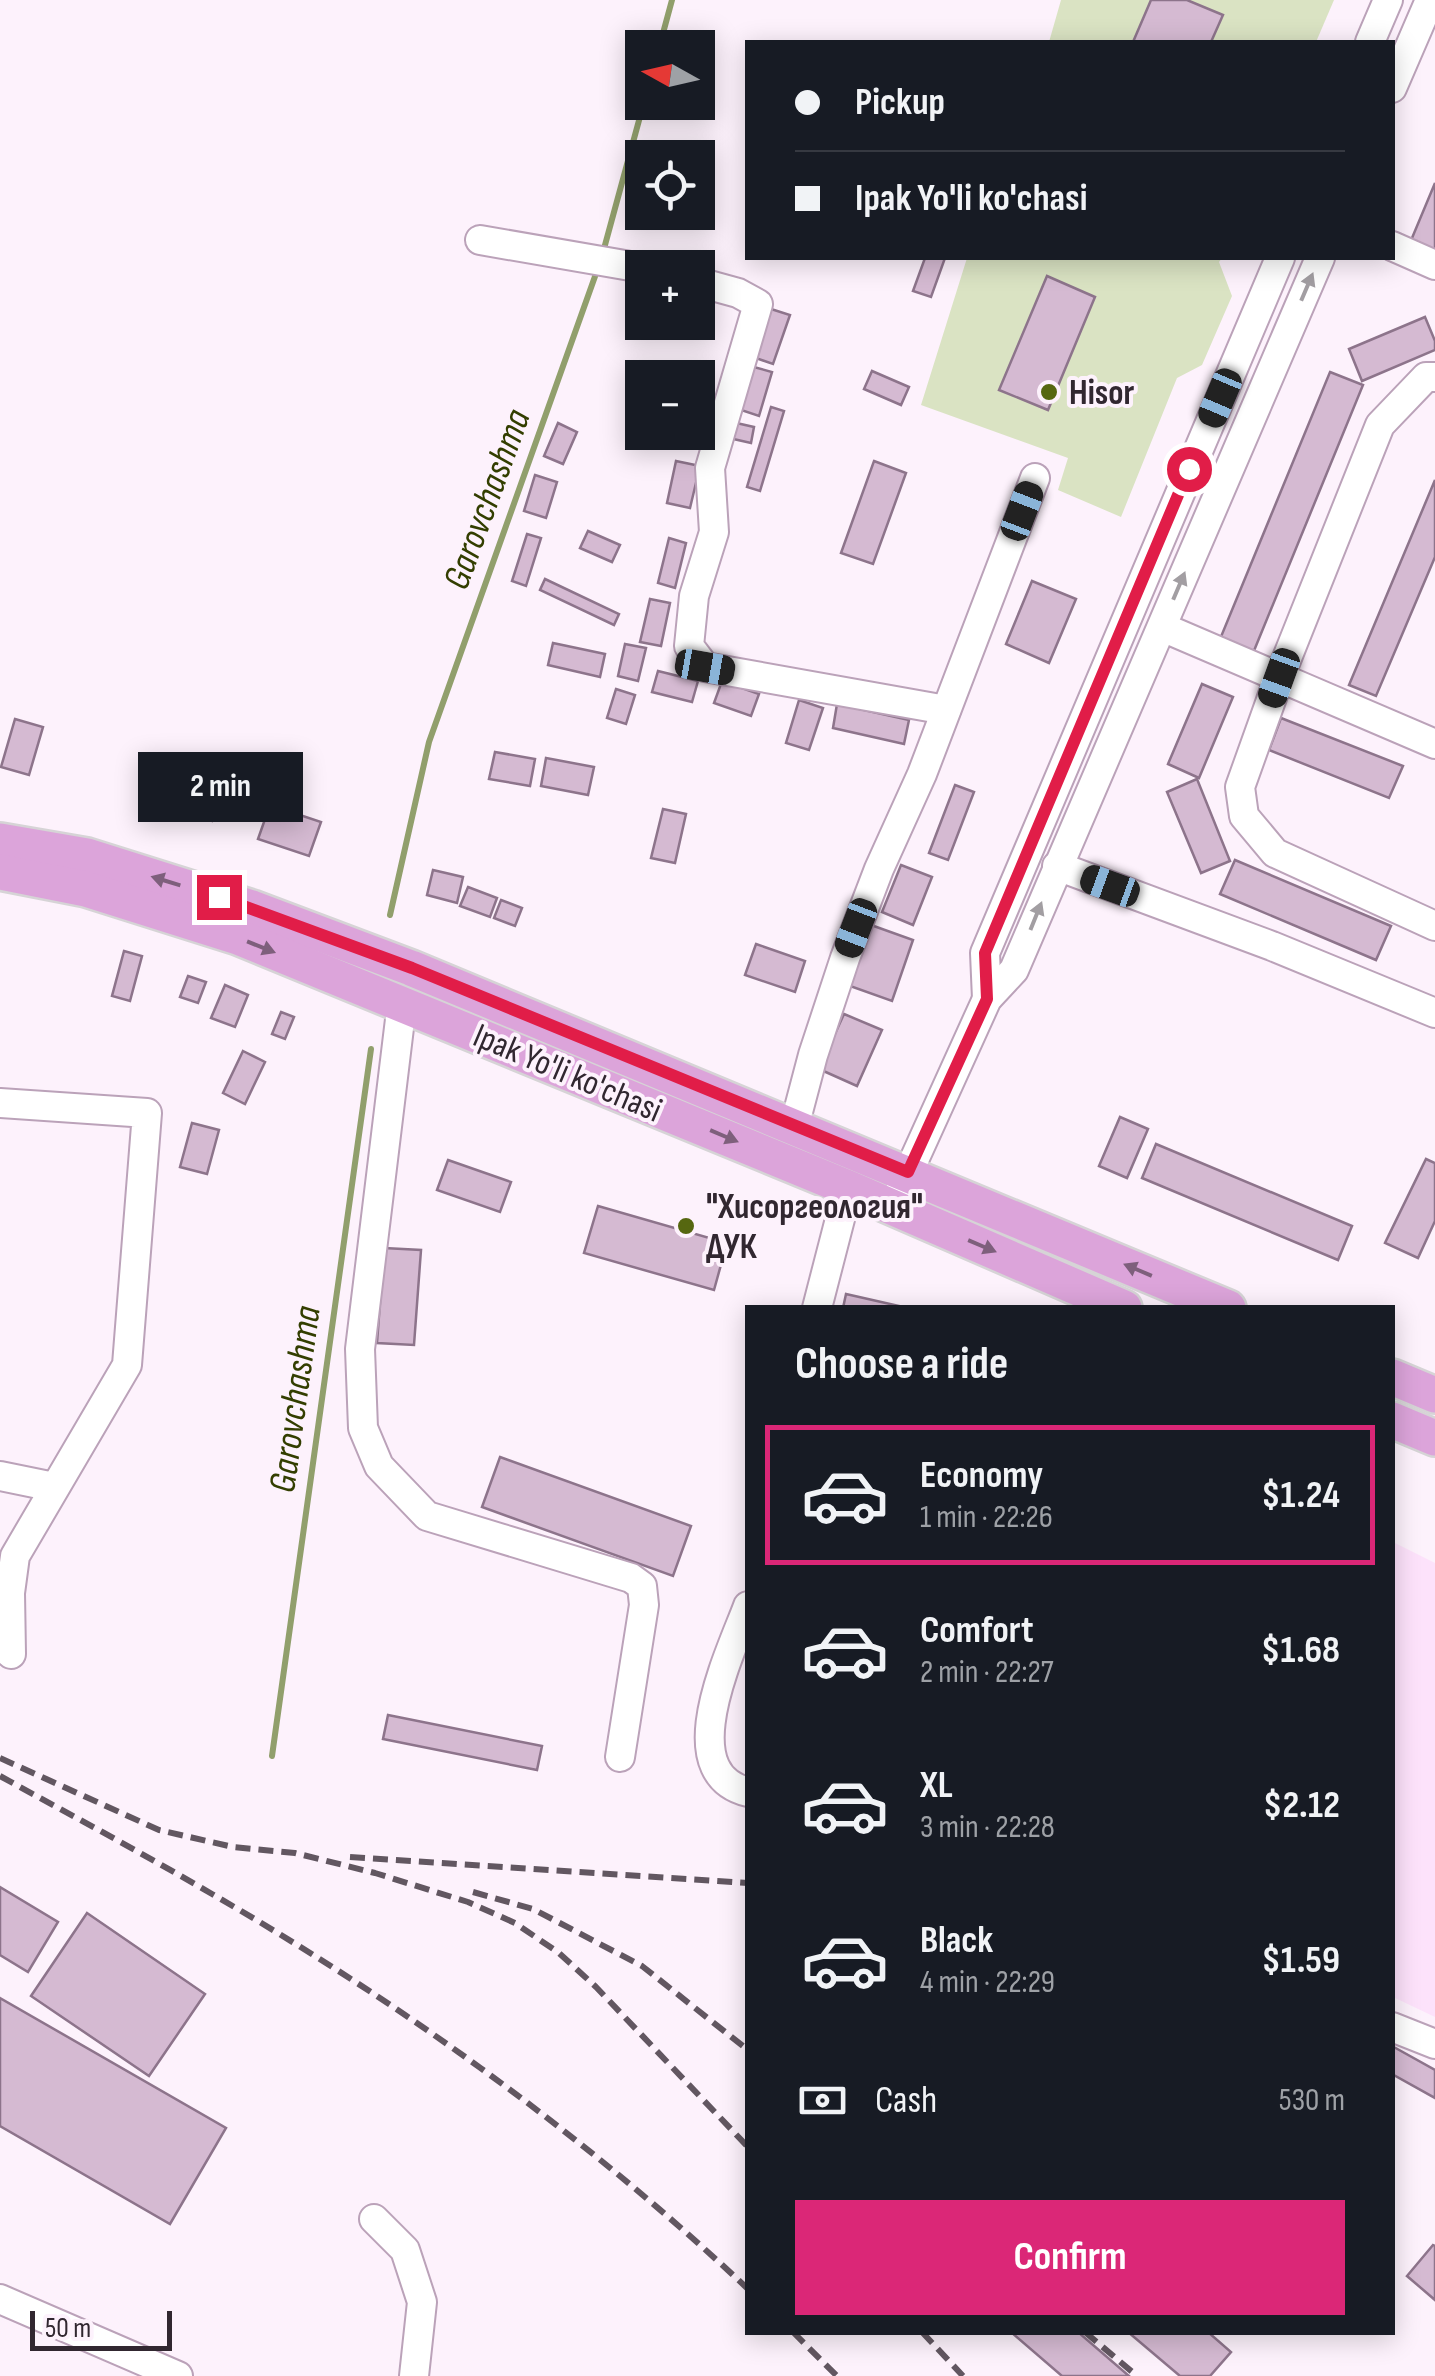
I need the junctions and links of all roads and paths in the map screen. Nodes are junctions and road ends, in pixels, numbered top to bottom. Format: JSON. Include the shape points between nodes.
{"nodes":[{"id":1,"x":1388,"y":0,"type":"edge"},
{"id":2,"x":1430,"y":0,"type":"edge"},
{"id":3,"x":1425,"y":38,"type":"edge"},
{"id":4,"x":1371,"y":40,"type":"edge"},
{"id":5,"x":1395,"y":83,"type":"edge"},
{"id":6,"x":480,"y":240,"type":"dead end"},
{"id":7,"x":1395,"y":247,"type":"edge"},
{"id":8,"x":1279,"y":260,"type":"edge"},
{"id":9,"x":1319,"y":260,"type":"edge"},
{"id":10,"x":625,"y":265,"type":"edge"},
{"id":11,"x":1435,"y":265,"type":"edge"},
{"id":12,"x":715,"y":287,"type":"edge"},
{"id":13,"x":1435,"y":377,"type":"edge"},
{"id":14,"x":1035,"y":478,"type":"dead end"},
{"id":15,"x":1162,"y":626,"type":"junction"},
{"id":16,"x":1279,"y":678,"type":"junction"},
{"id":17,"x":946,"y":710,"type":"junction"},
{"id":18,"x":1435,"y":744,"type":"edge"},
{"id":19,"x":0,"y":841,"type":"edge"},
{"id":20,"x":1057,"y":866,"type":"junction"},
{"id":21,"x":0,"y":872,"type":"edge"},
{"id":22,"x":1435,"y":926,"type":"edge"},
{"id":23,"x":987,"y":999,"type":"junction"},
{"id":24,"x":402,"y":1003,"type":"junction"},
{"id":25,"x":1435,"y":1012,"type":"edge"},
{"id":26,"x":0,"y":1103,"type":"edge"},
{"id":27,"x":794,"y":1127,"type":"junction"},
{"id":28,"x":908,"y":1172,"type":"junction"},
{"id":29,"x":848,"y":1188,"type":"junction"},
{"id":30,"x":892,"y":1207,"type":"junction"},
{"id":31,"x":1087,"y":1300,"type":"edge"},
{"id":32,"x":817,"y":1305,"type":"edge"},
{"id":33,"x":1221,"y":1305,"type":"edge"},
{"id":34,"x":1395,"y":1378,"type":"edge"},
{"id":35,"x":1435,"y":1395,"type":"edge"},
{"id":36,"x":1395,"y":1421,"type":"edge"},
{"id":37,"x":1435,"y":1438,"type":"edge"},
{"id":38,"x":0,"y":1476,"type":"edge"},
{"id":39,"x":54,"y":1487,"type":"junction"},
{"id":40,"x":745,"y":1614,"type":"edge"},
{"id":41,"x":11,"y":1654,"type":"dead end"},
{"id":42,"x":620,"y":1757,"type":"dead end"},
{"id":43,"x":745,"y":1790,"type":"edge"},
{"id":44,"x":1395,"y":2028,"type":"edge"},
{"id":45,"x":1435,"y":2044,"type":"edge"},
{"id":46,"x":374,"y":2219,"type":"dead end"},
{"id":47,"x":0,"y":2299,"type":"edge"},
{"id":48,"x":178,"y":2376,"type":"edge"},
{"id":49,"x":414,"y":2376,"type":"edge"}],
"edges":[{"from":1,"to":4,"type":"street"},
{"from":2,"to":3,"type":"street"},
{"from":3,"to":5,"type":"street"},
{"from":6,"to":10,"type":"street"},
{"from":7,"to":11,"type":"street"},
{"from":8,"to":23,"type":"street","via":[[985,953]]},
{"from":15,"to":9,"type":"street","one_way":true},
{"from":12,"to":17,"type":"street","via":[[758,304],[710,468],[714,532],[694,596],[689,646],[705,667]]},
{"from":13,"to":16,"type":"street","via":[[1426,377],[1380,425]]},
{"from":14,"to":17,"type":"street"},
{"from":15,"to":16,"type":"street"},
{"from":15,"to":20,"type":"street"},
{"from":16,"to":18,"type":"street"},
{"from":16,"to":22,"type":"street","via":[[1240,787],[1244,816],[1275,853]]},
{"from":17,"to":27,"type":"street","via":[[845,958]]},
{"from":27,"to":19,"type":"main road","name":"Ipak Yo'li ko'chasi","one_way":true,"via":[[252,908],[87,856]]},
{"from":23,"to":20,"type":"street","one_way":true,"via":[[1014,970]]},
{"from":20,"to":25,"type":"street"},
{"from":21,"to":24,"type":"main road","name":"Ipak Yo'li ko'chasi","one_way":true,"via":[[86,889],[219,931]]},
{"from":23,"to":28,"type":"street"},
{"from":24,"to":29,"type":"main road","name":"Ipak Yo'li ko'chasi","one_way":true},
{"from":24,"to":42,"type":"street","via":[[360,1348],[363,1428],[378,1466],[427,1516],[642,1586]]},
{"from":26,"to":39,"type":"street","via":[[147,1112],[127,1365]]},
{"from":27,"to":28,"type":"main road","name":"Ipak Yo'li ko'chasi"},
{"from":28,"to":30,"type":"street"},
{"from":33,"to":28,"type":"main road","name":"Ipak Yo'li ko'chasi","one_way":true},
{"from":29,"to":30,"type":"main road","name":"Ipak Yo'li ko'chasi"},
{"from":29,"to":32,"type":"street"},
{"from":30,"to":31,"type":"main road","name":"Ipak Yo'li ko'chasi","one_way":true},
{"from":34,"to":35,"type":"main road"},
{"from":36,"to":37,"type":"main road"},
{"from":38,"to":39,"type":"street"},
{"from":39,"to":41,"type":"street","via":[[15,1556]]},
{"from":40,"to":43,"type":"street","via":[[715,1699],[707,1745],[724,1780]]},
{"from":44,"to":45,"type":"street"},
{"from":46,"to":49,"type":"street","via":[[405,2250],[422,2302]]},
{"from":47,"to":48,"type":"street"}]}
